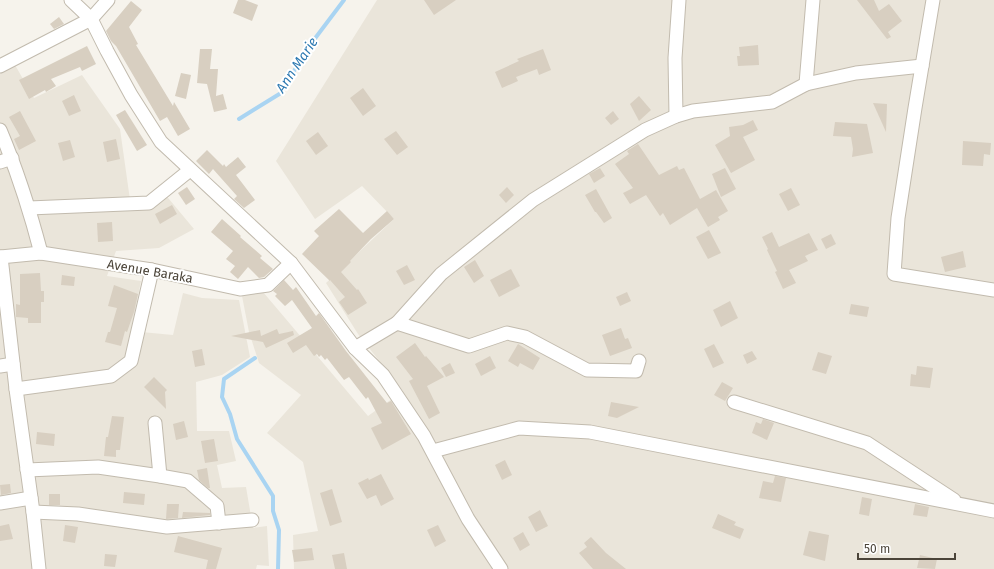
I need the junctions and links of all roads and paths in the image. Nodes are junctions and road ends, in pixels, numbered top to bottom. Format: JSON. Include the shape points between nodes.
{"nodes":[{"id":1,"x":71,"y":0,"type":"edge"},
{"id":2,"x":108,"y":0,"type":"edge"},
{"id":3,"x":679,"y":0,"type":"edge"},
{"id":4,"x":813,"y":0,"type":"edge"},
{"id":5,"x":933,"y":0,"type":"edge"},
{"id":6,"x":91,"y":19,"type":"junction"},
{"id":7,"x":0,"y":66,"type":"edge"},
{"id":8,"x":922,"y":66,"type":"junction"},
{"id":9,"x":806,"y":84,"type":"junction"},
{"id":10,"x":676,"y":116,"type":"junction"},
{"id":11,"x":0,"y":130,"type":"edge"},
{"id":12,"x":6,"y":160,"type":"edge"},
{"id":13,"x":190,"y":170,"type":"junction"},
{"id":14,"x":29,"y":208,"type":"junction"},
{"id":15,"x":41,"y":253,"type":"junction"},
{"id":16,"x":1,"y":257,"type":"edge"},
{"id":17,"x":291,"y":263,"type":"junction"},
{"id":18,"x":152,"y":270,"type":"junction"},
{"id":19,"x":994,"y":290,"type":"edge"},
{"id":20,"x":397,"y":323,"type":"junction"},
{"id":21,"x":355,"y":348,"type":"junction"},
{"id":22,"x":639,"y":361,"type":"dead end"},
{"id":23,"x":13,"y":364,"type":"junction"},
{"id":24,"x":0,"y":366,"type":"edge"},
{"id":25,"x":16,"y":389,"type":"junction"},
{"id":26,"x":734,"y":402,"type":"dead end"},
{"id":27,"x":155,"y":423,"type":"dead end"},
{"id":28,"x":432,"y":451,"type":"junction"},
{"id":29,"x":27,"y":470,"type":"junction"},
{"id":30,"x":160,"y":476,"type":"junction"},
{"id":31,"x":31,"y":498,"type":"junction"},
{"id":32,"x":0,"y":503,"type":"edge"},
{"id":33,"x":961,"y":504,"type":"junction"},
{"id":34,"x":994,"y":511,"type":"edge"},
{"id":35,"x":33,"y":512,"type":"junction"},
{"id":36,"x":252,"y":520,"type":"dead end"},
{"id":37,"x":218,"y":523,"type":"junction"},
{"id":38,"x":39,"y":569,"type":"edge"},
{"id":39,"x":501,"y":569,"type":"edge"}],
"edges":[{"from":1,"to":6,"type":"street"},
{"from":2,"to":6,"type":"street"},
{"from":3,"to":10,"type":"street","via":[[675,58]]},
{"from":4,"to":9,"type":"street"},
{"from":5,"to":8,"type":"street"},
{"from":6,"to":7,"type":"street"},
{"from":6,"to":13,"type":"street","via":[[131,95],[161,142]]},
{"from":8,"to":9,"type":"street","via":[[856,74]]},
{"from":8,"to":19,"type":"street","via":[[898,218],[894,274]]},
{"from":9,"to":10,"type":"street","via":[[772,102]]},
{"from":10,"to":20,"type":"street","via":[[645,130],[533,200],[441,274]]},
{"from":11,"to":12,"type":"street"},
{"from":12,"to":14,"type":"street"},
{"from":13,"to":14,"type":"street","via":[[149,203]]},
{"from":13,"to":17,"type":"street"},
{"from":14,"to":15,"type":"street"},
{"from":15,"to":16,"type":"street","name":"Avenue Baraka"},
{"from":15,"to":18,"type":"street","name":"Avenue Baraka"},
{"from":16,"to":23,"type":"street"},
{"from":17,"to":18,"type":"street","name":"Avenue Baraka","via":[[268,285],[240,289]]},
{"from":17,"to":21,"type":"street"},
{"from":18,"to":25,"type":"street","via":[[131,360],[111,376]]},
{"from":20,"to":21,"type":"street"},
{"from":20,"to":22,"type":"street","via":[[469,346],[507,333],[525,337],[587,370],[636,372]]},
{"from":21,"to":28,"type":"street","via":[[383,375]]},
{"from":23,"to":24,"type":"street"},
{"from":23,"to":25,"type":"street"},
{"from":25,"to":29,"type":"street"},
{"from":26,"to":33,"type":"street","via":[[867,443]]},
{"from":27,"to":30,"type":"street"},
{"from":28,"to":33,"type":"street","via":[[519,428],[590,432]]},
{"from":28,"to":39,"type":"street","via":[[468,519]]},
{"from":29,"to":30,"type":"street","via":[[98,467]]},
{"from":29,"to":31,"type":"street"},
{"from":30,"to":37,"type":"street","via":[[188,481],[217,506]]},
{"from":31,"to":32,"type":"street"},
{"from":31,"to":35,"type":"street"},
{"from":33,"to":34,"type":"street"},
{"from":35,"to":37,"type":"street","via":[[78,514],[167,527]]},
{"from":35,"to":38,"type":"street"},
{"from":36,"to":37,"type":"street"}]}
